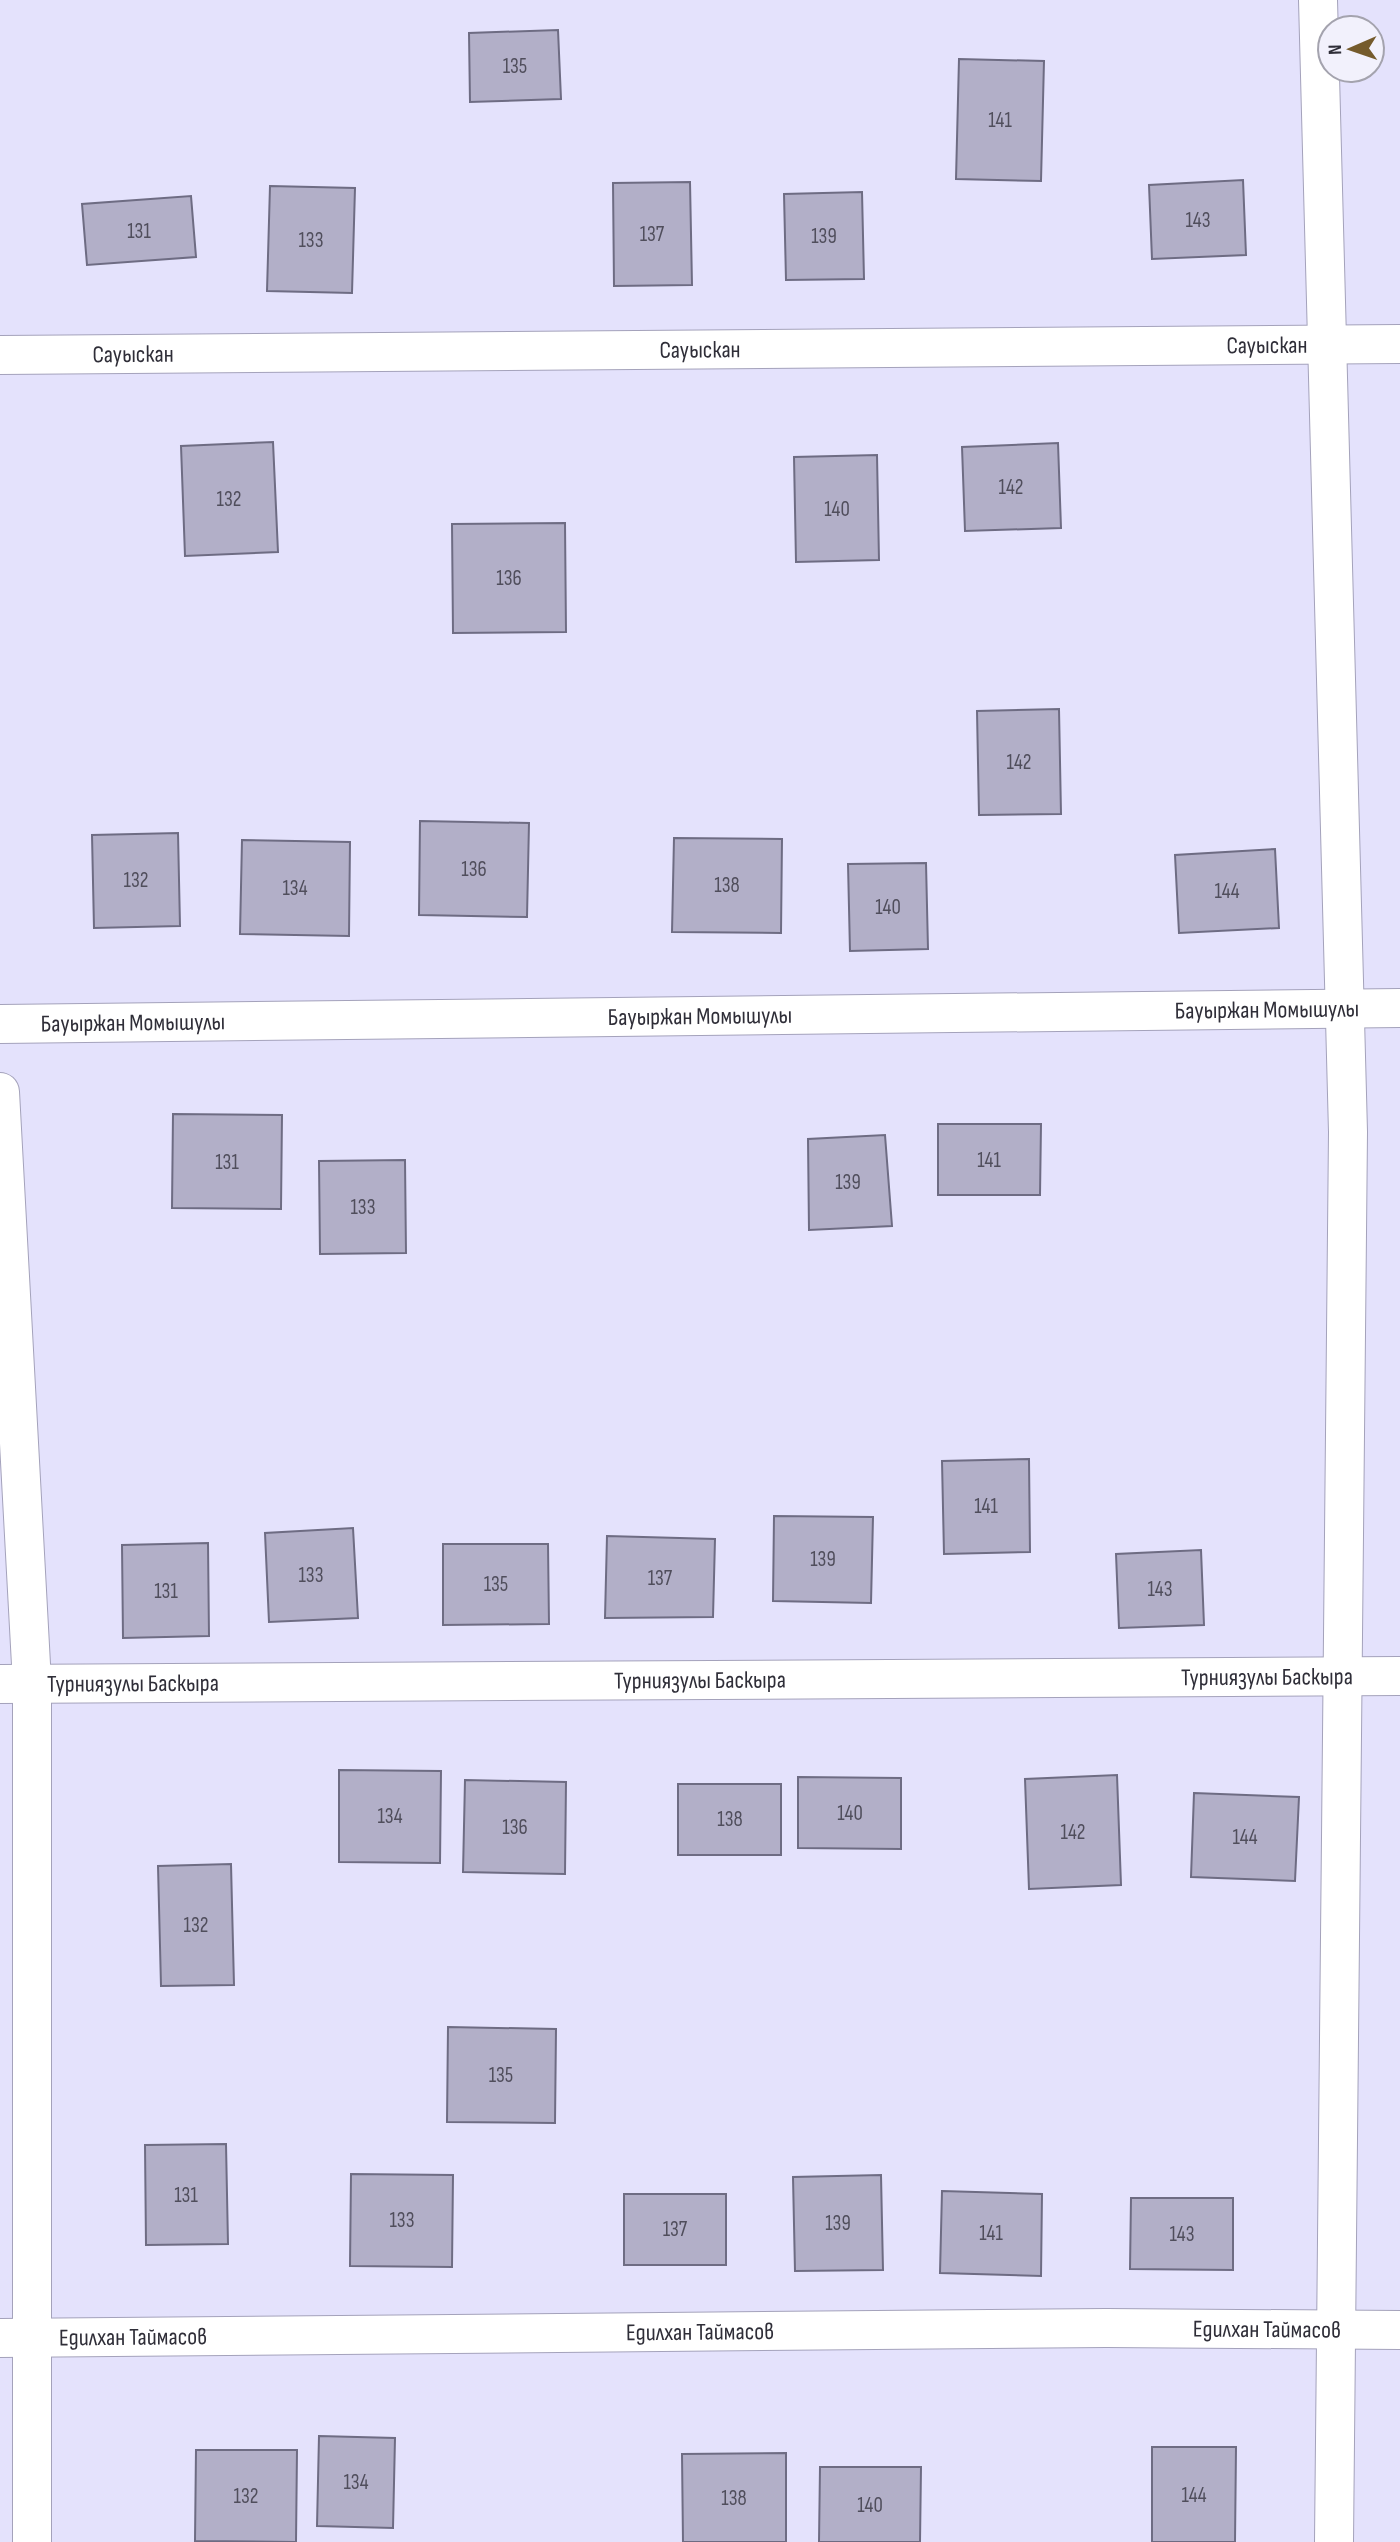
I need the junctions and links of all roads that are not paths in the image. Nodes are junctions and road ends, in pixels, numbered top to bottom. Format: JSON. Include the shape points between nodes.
{"nodes":[{"id":1,"x":1318,"y":0,"type":"edge"},
{"id":2,"x":1327,"y":344,"type":"junction"},
{"id":3,"x":1400,"y":344,"type":"edge"},
{"id":4,"x":0,"y":355,"type":"edge"},
{"id":5,"x":1400,"y":1008,"type":"edge"},
{"id":6,"x":1345,"y":1009,"type":"junction"},
{"id":7,"x":0,"y":1024,"type":"edge"},
{"id":8,"x":0,"y":1092,"type":"edge"},
{"id":9,"x":1400,"y":1676,"type":"edge"},
{"id":10,"x":1342,"y":1677,"type":"junction"},
{"id":11,"x":16,"y":1684,"type":"edge"},
{"id":12,"x":1335,"y":2329,"type":"junction"},
{"id":13,"x":1400,"y":2330,"type":"edge"},
{"id":14,"x":15,"y":2338,"type":"edge"},
{"id":15,"x":32,"y":2542,"type":"edge"},
{"id":16,"x":1334,"y":2542,"type":"edge"}],
"edges":[{"from":1,"to":2,"type":"street"},
{"from":2,"to":3,"type":"street","name":"Сауыскан"},
{"from":2,"to":4,"type":"street","name":"Сауыскан"},
{"from":2,"to":6,"type":"street"},
{"from":5,"to":6,"type":"street","name":"Бауыржан Момышулы"},
{"from":6,"to":7,"type":"street","name":"Бауыржан Момышулы"},
{"from":6,"to":10,"type":"street","via":[[1348,1146]]},
{"from":8,"to":11,"type":"street"},
{"from":9,"to":10,"type":"street","name":"Турниязулы Баскыра"},
{"from":10,"to":11,"type":"street","name":"Турниязулы Баскыра"},
{"from":10,"to":12,"type":"street"},
{"from":11,"to":14,"type":"street"},
{"from":12,"to":13,"type":"street","name":"Едилхан Таймасов"},
{"from":12,"to":14,"type":"street","name":"Едилхан Таймасов"},
{"from":12,"to":16,"type":"street"},
{"from":14,"to":15,"type":"street"}]}
